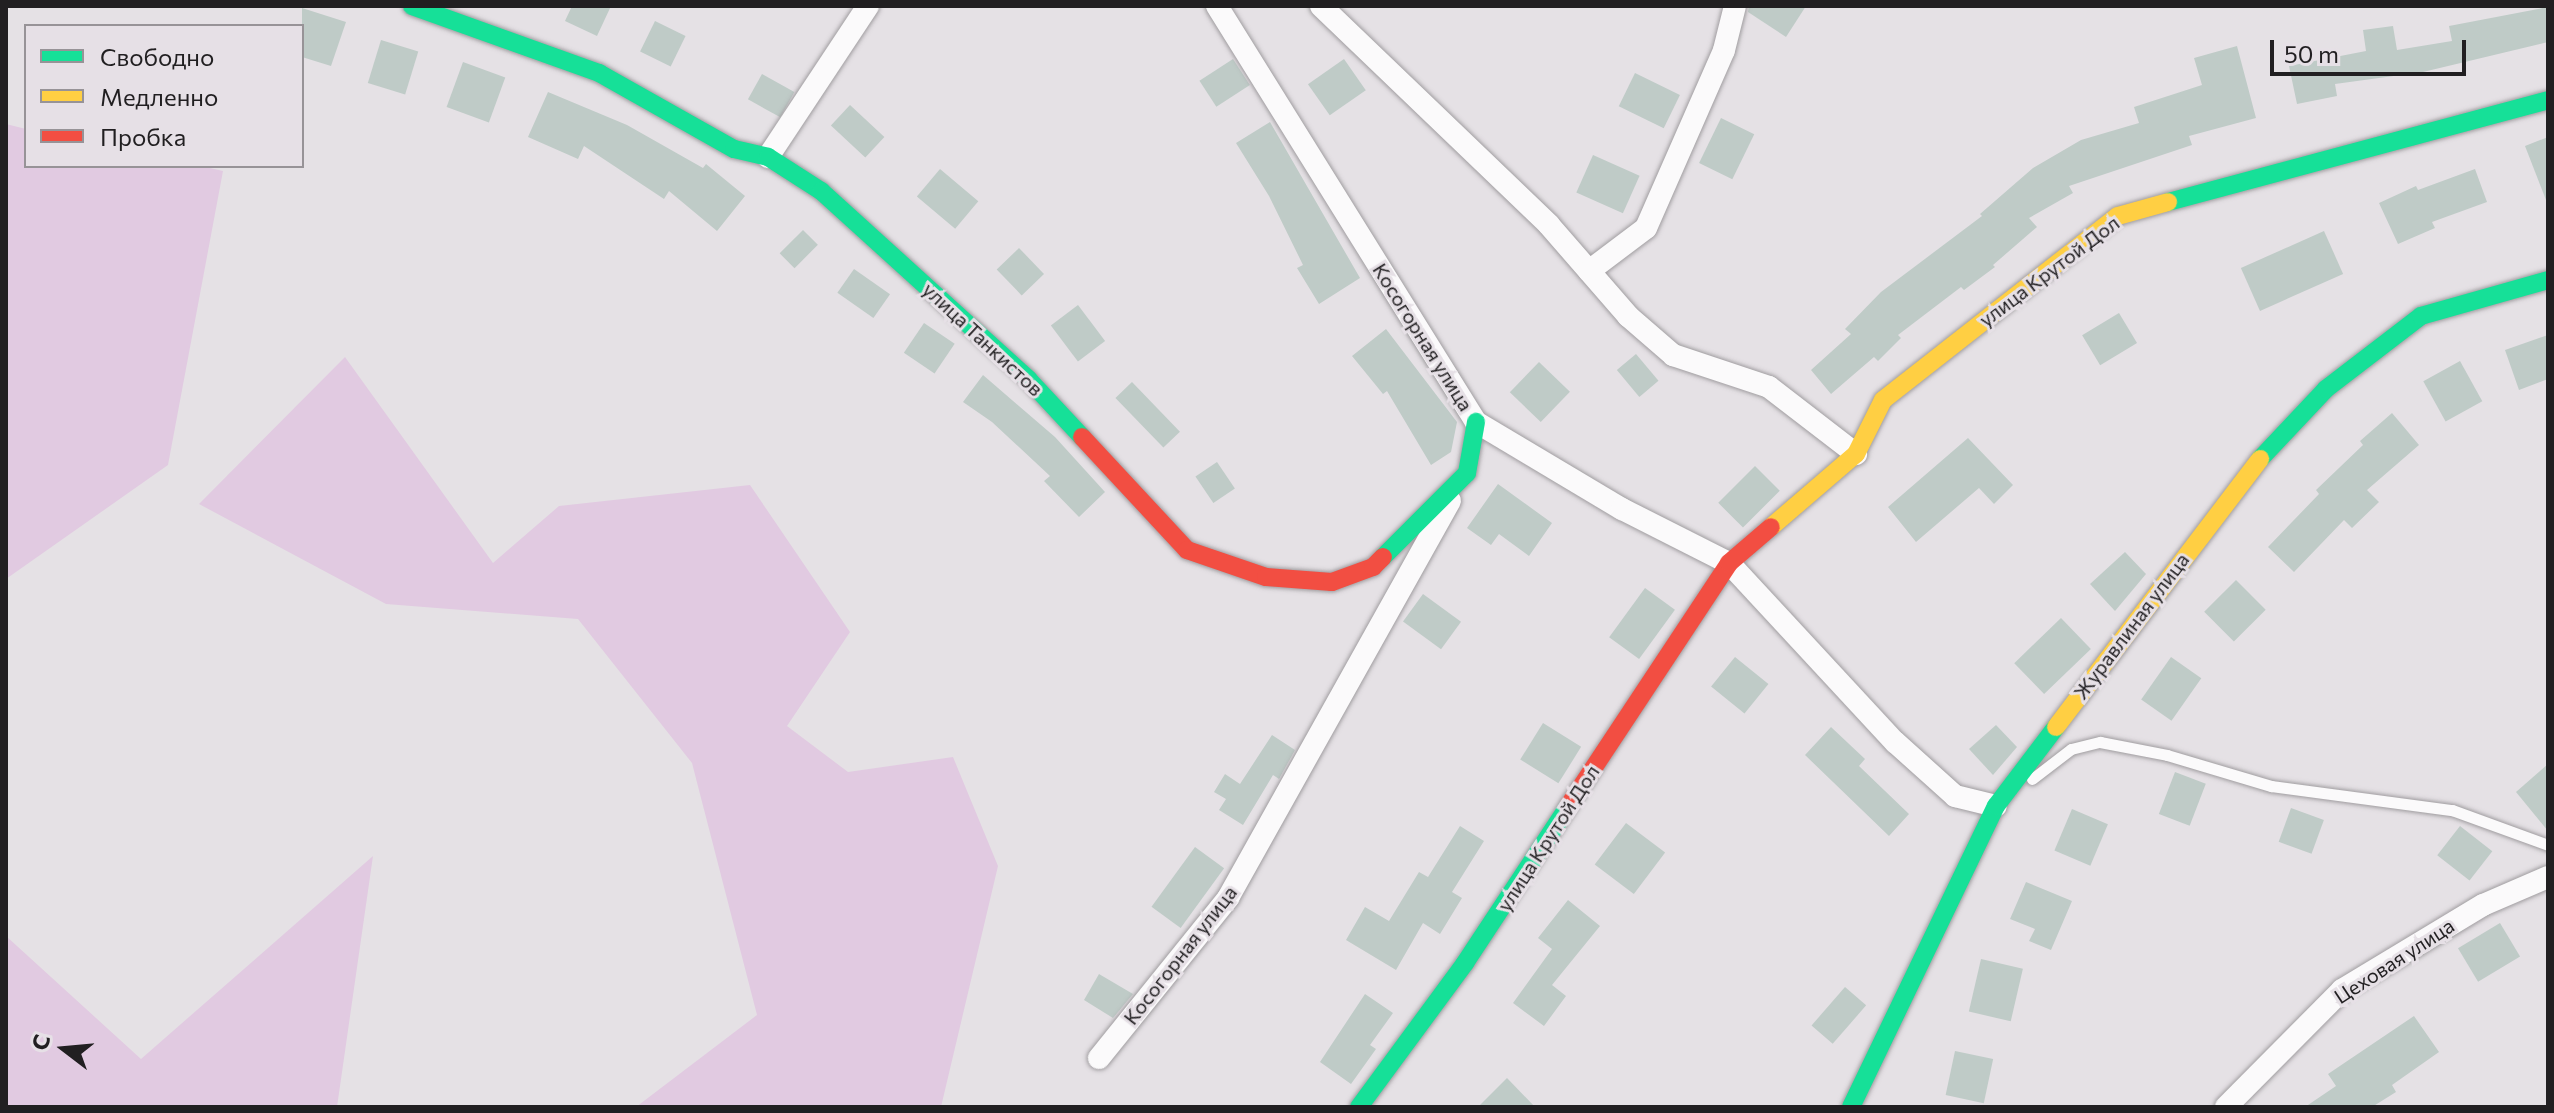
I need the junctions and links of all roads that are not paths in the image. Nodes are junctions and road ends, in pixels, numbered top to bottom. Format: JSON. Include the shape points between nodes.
{"nodes":[{"id":1,"x":412,"y":6,"type":"edge"},
{"id":2,"x":868,"y":6,"type":"edge"},
{"id":3,"x":1217,"y":6,"type":"edge"},
{"id":4,"x":1321,"y":6,"type":"edge"},
{"id":5,"x":1735,"y":6,"type":"edge"},
{"id":6,"x":2548,"y":100,"type":"edge"},
{"id":7,"x":768,"y":157,"type":"junction"},
{"id":8,"x":1589,"y":271,"type":"junction"},
{"id":9,"x":2548,"y":280,"type":"edge"},
{"id":10,"x":1476,"y":422,"type":"junction"},
{"id":11,"x":1856,"y":454,"type":"junction"},
{"id":12,"x":1467,"y":473,"type":"junction"},
{"id":13,"x":1729,"y":563,"type":"junction"},
{"id":14,"x":1996,"y":806,"type":"junction"},
{"id":15,"x":2548,"y":845,"type":"edge"},
{"id":16,"x":2548,"y":877,"type":"edge"},
{"id":17,"x":1099,"y":1058,"type":"dead end"},
{"id":18,"x":1359,"y":1107,"type":"edge"},
{"id":19,"x":1851,"y":1107,"type":"edge"},
{"id":20,"x":2226,"y":1107,"type":"edge"}],
"edges":[{"from":1,"to":7,"type":"street","name":"улица Танкистов","via":[[599,73],[734,149]]},
{"from":2,"to":7,"type":"street"},
{"from":3,"to":10,"type":"street","name":"Косогорная улица"},
{"from":4,"to":8,"type":"street","via":[[1549,225]]},
{"from":5,"to":8,"type":"street","via":[[1724,50],[1646,228]]},
{"from":6,"to":11,"type":"street","name":"улица Крутой Дол","via":[[2118,216],[1883,400]]},
{"from":7,"to":12,"type":"street","name":"улица Танкистов","via":[[821,191],[1028,379],[1187,550],[1266,577],[1332,582],[1373,567]]},
{"from":8,"to":11,"type":"street","via":[[1628,316],[1673,355],[1769,387]]},
{"from":9,"to":14,"type":"street","name":"Журавлиная улица","via":[[2421,316],[2326,389],[2245,475]]},
{"from":10,"to":12,"type":"street"},
{"from":10,"to":13,"type":"street","name":"Косогорная улица","via":[[1622,509]]},
{"from":11,"to":13,"type":"street","name":"улица Крутой Дол"},
{"from":12,"to":17,"type":"street","name":"Косогорная улица","via":[[1228,898]]},
{"from":13,"to":14,"type":"street","via":[[1895,742],[1955,796]]},
{"from":13,"to":18,"type":"street","name":"улица Крутой Дол","via":[[1465,963]]},
{"from":14,"to":15,"type":"lane","via":[[2071,749],[2100,742],[2167,755],[2271,786],[2452,810]]},
{"from":14,"to":19,"type":"street","name":"Журавлиная улица"},
{"from":16,"to":20,"type":"street","name":"Цеховая улица","via":[[2483,905],[2342,990]]}]}
